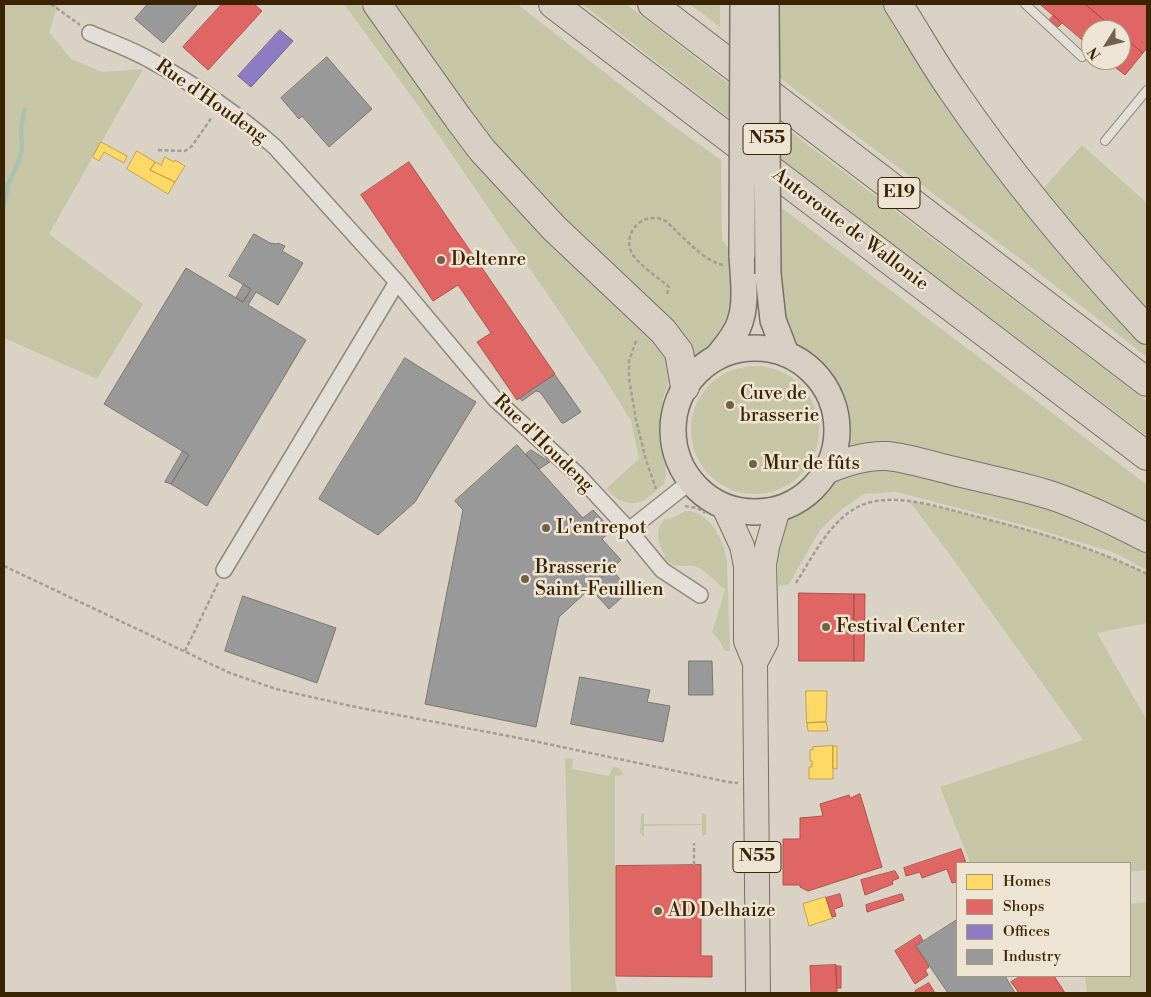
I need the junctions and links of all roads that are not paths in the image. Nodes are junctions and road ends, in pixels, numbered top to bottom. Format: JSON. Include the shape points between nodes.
{"nodes":[{"id":1,"x":376,"y":4,"type":"edge"},
{"id":2,"x":553,"y":4,"type":"edge"},
{"id":3,"x":652,"y":4,"type":"edge"},
{"id":4,"x":743,"y":4,"type":"edge"},
{"id":5,"x":766,"y":4,"type":"edge"},
{"id":6,"x":898,"y":4,"type":"edge"},
{"id":7,"x":1025,"y":4,"type":"edge"},
{"id":8,"x":90,"y":33,"type":"road end"},
{"id":9,"x":1081,"y":56,"type":"edge"},
{"id":10,"x":1147,"y":90,"type":"edge"},
{"id":11,"x":1106,"y":141,"type":"dead end"},
{"id":12,"x":397,"y":282,"type":"junction"},
{"id":13,"x":1147,"y":330,"type":"edge"},
{"id":14,"x":786,"y":354,"type":"junction"},
{"id":15,"x":718,"y":356,"type":"junction"},
{"id":16,"x":1147,"y":382,"type":"edge"},
{"id":17,"x":684,"y":387,"type":"junction"},
{"id":18,"x":1147,"y":456,"type":"edge"},
{"id":19,"x":828,"y":469,"type":"junction"},
{"id":20,"x":690,"y":481,"type":"junction"},
{"id":21,"x":778,"y":509,"type":"junction"},
{"id":22,"x":716,"y":511,"type":"junction"},
{"id":23,"x":629,"y":530,"type":"junction"},
{"id":24,"x":1147,"y":538,"type":"edge"},
{"id":25,"x":224,"y":570,"type":"road end"},
{"id":26,"x":700,"y":595,"type":"dead end"},
{"id":27,"x":756,"y":663,"type":"junction"},
{"id":28,"x":758,"y":993,"type":"edge"}],
"edges":[{"from":1,"to":17,"type":"highway","via":[[482,150],[554,228],[664,331],[679,352]]},
{"from":2,"to":18,"type":"highway","name":"Autoroute de Wallonie"},
{"from":3,"to":16,"type":"highway","number":"E19"},
{"from":4,"to":15,"type":"highway","number":"N55","bridge":true,"via":[[735,258],[744,304],[741,322]]},
{"from":5,"to":14,"type":"highway","number":"N55","bridge":true,"via":[[768,274],[773,320]]},
{"from":6,"to":13,"type":"highway","via":[[952,89],[1052,224]]},
{"from":7,"to":9,"type":"lane"},
{"from":8,"to":12,"type":"street","name":"Rue d'Houdeng","via":[[148,59],[256,130]]},
{"from":10,"to":11,"type":"lane"},
{"from":12,"to":23,"type":"street","name":"Rue d'Houdeng","via":[[495,399],[566,463]]},
{"from":12,"to":25,"type":"street"},
{"from":14,"to":15,"type":"highway","number":"N55","via":[[754,348]]},
{"from":14,"to":19,"type":"highway","number":"N55","via":[[803,363],[817,377],[835,412],[835,450]]},
{"from":15,"to":17,"type":"highway","number":"N55","via":[[699,369]]},
{"from":17,"to":20,"type":"highway","number":"N55","via":[[676,405],[673,432],[680,464]]},
{"from":19,"to":21,"type":"highway","number":"N55","via":[[807,494]]},
{"from":19,"to":24,"type":"highway","via":[[869,457],[907,460],[1051,496]]},
{"from":20,"to":22,"type":"highway","number":"N55"},
{"from":20,"to":23,"type":"street"},
{"from":21,"to":22,"type":"highway","number":"N55"},
{"from":21,"to":27,"type":"main road","number":"N55","via":[[764,565],[766,642]]},
{"from":22,"to":27,"type":"main road","number":"N55","via":[[742,546],[746,566],[746,641]]},
{"from":23,"to":26,"type":"street","name":"Rue d'Houdeng","via":[[662,570]]},
{"from":27,"to":28,"type":"main road","number":"N55","via":[[744,786]]}]}
